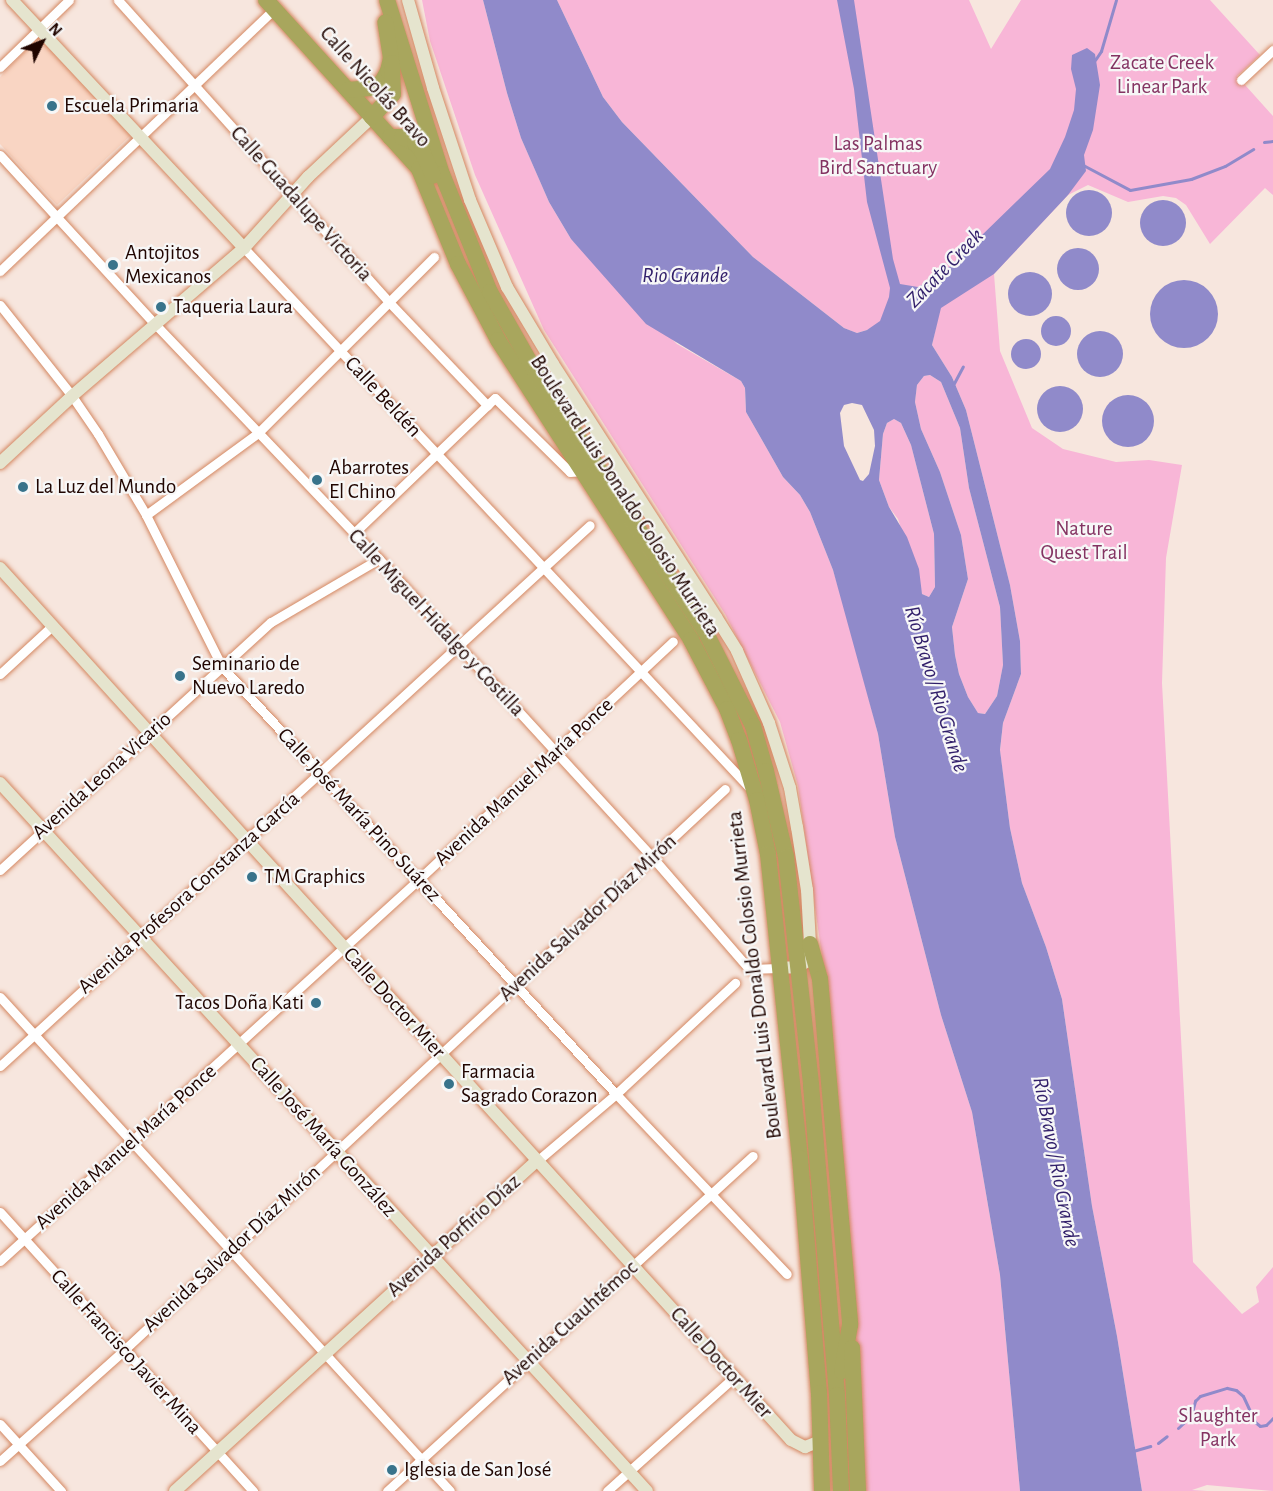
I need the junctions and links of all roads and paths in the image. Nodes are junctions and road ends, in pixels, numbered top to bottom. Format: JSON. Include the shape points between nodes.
{"nodes":[{"id":1,"x":12,"y":0,"type":"edge"},
{"id":2,"x":69,"y":0,"type":"edge"},
{"id":3,"x":118,"y":0,"type":"edge"},
{"id":4,"x":385,"y":0,"type":"edge"},
{"id":5,"x":396,"y":0,"type":"edge"},
{"id":6,"x":408,"y":0,"type":"edge"},
{"id":7,"x":270,"y":4,"type":"edge"},
{"id":8,"x":38,"y":29,"type":"junction"},
{"id":9,"x":1273,"y":50,"type":"edge"},
{"id":10,"x":391,"y":58,"type":"junction"},
{"id":11,"x":0,"y":67,"type":"edge"},
{"id":12,"x":410,"y":70,"type":"junction"},
{"id":13,"x":1240,"y":80,"type":"dead end"},
{"id":14,"x":193,"y":85,"type":"junction"},
{"id":15,"x":348,"y":90,"type":"junction"},
{"id":16,"x":393,"y":94,"type":"junction"},
{"id":17,"x":372,"y":117,"type":"junction"},
{"id":18,"x":140,"y":136,"type":"junction"},
{"id":19,"x":390,"y":137,"type":"junction"},
{"id":20,"x":0,"y":155,"type":"edge"},
{"id":21,"x":425,"y":179,"type":"joint"},
{"id":22,"x":294,"y":195,"type":"junction"},
{"id":23,"x":57,"y":215,"type":"junction"},
{"id":24,"x":466,"y":236,"type":"junction"},
{"id":25,"x":244,"y":248,"type":"junction"},
{"id":26,"x":434,"y":257,"type":"dead end"},
{"id":27,"x":0,"y":271,"type":"edge"},
{"id":28,"x":388,"y":301,"type":"junction"},
{"id":29,"x":0,"y":305,"type":"edge"},
{"id":30,"x":155,"y":324,"type":"junction"},
{"id":31,"x":340,"y":351,"type":"junction"},
{"id":32,"x":72,"y":396,"type":"junction"},
{"id":33,"x":487,"y":405,"type":"junction"},
{"id":34,"x":258,"y":434,"type":"junction"},
{"id":35,"x":437,"y":454,"type":"junction"},
{"id":36,"x":0,"y":463,"type":"edge"},
{"id":37,"x":583,"y":471,"type":"junction"},
{"id":38,"x":146,"y":515,"type":"junction"},
{"id":39,"x":590,"y":525,"type":"dead end"},
{"id":40,"x":354,"y":533,"type":"junction"},
{"id":41,"x":379,"y":559,"type":"junction"},
{"id":42,"x":0,"y":568,"type":"edge"},
{"id":43,"x":544,"y":568,"type":"junction"},
{"id":44,"x":52,"y":626,"type":"junction"},
{"id":45,"x":673,"y":641,"type":"dead end"},
{"id":46,"x":458,"y":646,"type":"junction"},
{"id":47,"x":222,"y":667,"type":"junction"},
{"id":48,"x":640,"y":673,"type":"junction"},
{"id":49,"x":0,"y":674,"type":"edge"},
{"id":50,"x":150,"y":734,"type":"junction"},
{"id":51,"x":555,"y":753,"type":"junction"},
{"id":52,"x":320,"y":774,"type":"junction"},
{"id":53,"x":0,"y":783,"type":"edge"},
{"id":54,"x":725,"y":789,"type":"dead end"},
{"id":55,"x":755,"y":792,"type":"junction"},
{"id":56,"x":43,"y":829,"type":"junction"},
{"id":57,"x":248,"y":841,"type":"junction"},
{"id":58,"x":653,"y":858,"type":"junction"},
{"id":59,"x":0,"y":870,"type":"edge"},
{"id":60,"x":418,"y":880,"type":"junction"},
{"id":61,"x":141,"y":937,"type":"junction"},
{"id":62,"x":810,"y":944,"type":"junction"},
{"id":63,"x":343,"y":947,"type":"junction"},
{"id":64,"x":798,"y":967,"type":"junction"},
{"id":65,"x":779,"y":968,"type":"junction"},
{"id":66,"x":735,"y":983,"type":"dead end"},
{"id":67,"x":515,"y":985,"type":"junction"},
{"id":68,"x":0,"y":997,"type":"edge"},
{"id":69,"x":35,"y":1035,"type":"junction"},
{"id":70,"x":239,"y":1044,"type":"junction"},
{"id":71,"x":440,"y":1054,"type":"junction"},
{"id":72,"x":0,"y":1066,"type":"edge"},
{"id":73,"x":616,"y":1094,"type":"junction"},
{"id":74,"x":132,"y":1140,"type":"junction"},
{"id":75,"x":337,"y":1152,"type":"junction"},
{"id":76,"x":753,"y":1156,"type":"dead end"},
{"id":77,"x":537,"y":1161,"type":"junction"},
{"id":78,"x":710,"y":1195,"type":"junction"},
{"id":79,"x":0,"y":1212,"type":"edge"},
{"id":80,"x":24,"y":1239,"type":"junction"},
{"id":81,"x":229,"y":1250,"type":"junction"},
{"id":82,"x":431,"y":1257,"type":"junction"},
{"id":83,"x":0,"y":1261,"type":"edge"},
{"id":84,"x":633,"y":1266,"type":"junction"},
{"id":85,"x":787,"y":1274,"type":"dead end"},
{"id":86,"x":850,"y":1325,"type":"junction"},
{"id":87,"x":124,"y":1350,"type":"junction"},
{"id":88,"x":324,"y":1355,"type":"junction"},
{"id":89,"x":528,"y":1362,"type":"junction"},
{"id":90,"x":734,"y":1377,"type":"junction"},
{"id":91,"x":837,"y":1395,"type":"junction"},
{"id":92,"x":0,"y":1424,"type":"edge"},
{"id":93,"x":820,"y":1441,"type":"junction"},
{"id":94,"x":19,"y":1445,"type":"junction"},
{"id":95,"x":217,"y":1452,"type":"junction"},
{"id":96,"x":421,"y":1460,"type":"junction"},
{"id":97,"x":0,"y":1461,"type":"edge"},
{"id":98,"x":629,"y":1472,"type":"junction"},
{"id":99,"x":61,"y":1491,"type":"edge"},
{"id":100,"x":175,"y":1491,"type":"edge"},
{"id":101,"x":253,"y":1491,"type":"edge"},
{"id":102,"x":387,"y":1491,"type":"edge"},
{"id":103,"x":450,"y":1491,"type":"edge"},
{"id":104,"x":607,"y":1491,"type":"edge"},
{"id":105,"x":647,"y":1491,"type":"edge"},
{"id":106,"x":822,"y":1491,"type":"edge"},
{"id":107,"x":841,"y":1491,"type":"edge"},
{"id":108,"x":858,"y":1491,"type":"edge"}],
"edges":[{"from":1,"to":8,"type":"street","name":"Calle Beldén"},
{"from":2,"to":8,"type":"street"},
{"from":3,"to":14,"type":"street","name":"Calle Guadalupe Victoria"},
{"from":4,"to":10,"type":"highway"},
{"from":4,"to":12,"type":"highway","name":"Boulevard Luis Donaldo Colosio Murrieta"},
{"from":5,"to":12,"type":"highway"},
{"from":6,"to":62,"type":"street","name":"Boulevard Luis Donaldo Colosio Murrieta","via":[[470,200],[507,286],[547,355],[716,617],[754,687],[790,788],[807,890]]},
{"from":7,"to":14,"type":"street"},
{"from":7,"to":15,"type":"highway","name":"Calle Nicolás Bravo"},
{"from":8,"to":11,"type":"street"},
{"from":8,"to":18,"type":"street","name":"Calle Beldén"},
{"from":9,"to":13,"type":"street"},
{"from":10,"to":15,"type":"highway","via":[[382,82],[373,88]]},
{"from":10,"to":16,"type":"highway"},
{"from":12,"to":16,"type":"highway"},
{"from":12,"to":24,"type":"highway","name":"Boulevard Luis Donaldo Colosio Murrieta"},
{"from":14,"to":18,"type":"street"},
{"from":14,"to":22,"type":"street","name":"Calle Guadalupe Victoria"},
{"from":15,"to":17,"type":"highway","name":"Calle Nicolás Bravo"},
{"from":16,"to":17,"type":"highway"},
{"from":17,"to":19,"type":"highway","name":"Calle Nicolás Bravo"},
{"from":17,"to":22,"type":"street"},
{"from":18,"to":23,"type":"street"},
{"from":18,"to":25,"type":"street","name":"Calle Beldén"},
{"from":19,"to":21,"type":"highway","name":"Calle Nicolás Bravo"},
{"from":19,"to":24,"type":"highway","via":[[408,139],[422,151],[452,220]]},
{"from":20,"to":23,"type":"street","name":"Calle Miguel Hidalgo y Costilla"},
{"from":21,"to":37,"type":"highway","name":"Boulevard Luis Donaldo Colosio Murrieta","via":[[475,298]]},
{"from":22,"to":25,"type":"street"},
{"from":22,"to":28,"type":"street","name":"Calle Guadalupe Victoria"},
{"from":23,"to":27,"type":"street"},
{"from":23,"to":30,"type":"street","name":"Calle Miguel Hidalgo y Costilla"},
{"from":24,"to":64,"type":"highway","name":"Boulevard Luis Donaldo Colosio Murrieta","via":[[490,292],[519,344],[672,576],[753,726],[781,830]]},
{"from":25,"to":30,"type":"street"},
{"from":25,"to":31,"type":"street","name":"Calle Beldén"},
{"from":26,"to":28,"type":"street"},
{"from":28,"to":31,"type":"street"},
{"from":28,"to":33,"type":"street","name":"Calle Guadalupe Victoria"},
{"from":29,"to":32,"type":"street","name":"Calle José María Pino Suárez"},
{"from":30,"to":32,"type":"street"},
{"from":30,"to":34,"type":"street","name":"Calle Miguel Hidalgo y Costilla"},
{"from":31,"to":34,"type":"street"},
{"from":31,"to":35,"type":"street","name":"Calle Beldén"},
{"from":32,"to":36,"type":"street"},
{"from":32,"to":38,"type":"street","name":"Calle José María Pino Suárez"},
{"from":33,"to":35,"type":"street"},
{"from":33,"to":37,"type":"street","via":[[495,398],[570,472]]},
{"from":34,"to":38,"type":"street"},
{"from":34,"to":40,"type":"street","name":"Calle Miguel Hidalgo y Costilla"},
{"from":35,"to":40,"type":"street"},
{"from":35,"to":43,"type":"street","name":"Calle Beldén"},
{"from":37,"to":55,"type":"highway","name":"Boulevard Luis Donaldo Colosio Murrieta","via":[[702,660],[731,720]]},
{"from":38,"to":47,"type":"street","name":"Calle José María Pino Suárez"},
{"from":39,"to":43,"type":"street","name":"Avenida Profesora Constanza García"},
{"from":40,"to":41,"type":"street","name":"Calle Miguel Hidalgo y Costilla"},
{"from":41,"to":46,"type":"street","name":"Calle Miguel Hidalgo y Costilla"},
{"from":41,"to":47,"type":"street","name":"Avenida Leona Vicario","via":[[271,622]]},
{"from":42,"to":44,"type":"street","name":"Calle Doctor Mier"},
{"from":43,"to":46,"type":"street","name":"Avenida Profesora Constanza García"},
{"from":43,"to":48,"type":"street","name":"Calle Beldén"},
{"from":44,"to":49,"type":"street"},
{"from":44,"to":50,"type":"street","name":"Calle Doctor Mier"},
{"from":45,"to":48,"type":"street","name":"Avenida Manuel María Ponce"},
{"from":46,"to":51,"type":"street","name":"Calle Miguel Hidalgo y Costilla"},
{"from":46,"to":52,"type":"street","name":"Avenida Profesora Constanza García"},
{"from":47,"to":50,"type":"street","name":"Avenida Leona Vicario"},
{"from":47,"to":52,"type":"street","name":"Calle José María Pino Suárez"},
{"from":48,"to":51,"type":"street","name":"Avenida Manuel María Ponce"},
{"from":48,"to":55,"type":"street","name":"Calle Beldén"},
{"from":50,"to":56,"type":"street","name":"Avenida Leona Vicario"},
{"from":50,"to":57,"type":"street","name":"Calle Doctor Mier"},
{"from":51,"to":58,"type":"street","name":"Calle Miguel Hidalgo y Costilla"},
{"from":51,"to":60,"type":"street","name":"Avenida Manuel María Ponce"},
{"from":52,"to":57,"type":"street","name":"Avenida Profesora Constanza García"},
{"from":52,"to":60,"type":"street","name":"Calle José María Pino Suárez"},
{"from":53,"to":56,"type":"street","name":"Calle José María González"},
{"from":54,"to":58,"type":"street","name":"Avenida Salvador Díaz Mirón"},
{"from":55,"to":65,"type":"highway","name":"Boulevard Luis Donaldo Colosio Murrieta","via":[[765,834]]},
{"from":56,"to":59,"type":"street","name":"Avenida Leona Vicario"},
{"from":56,"to":61,"type":"street","name":"Calle José María González"},
{"from":57,"to":61,"type":"street","name":"Avenida Profesora Constanza García"},
{"from":57,"to":63,"type":"street","name":"Calle Doctor Mier"},
{"from":58,"to":65,"type":"street","name":"Calle Miguel Hidalgo y Costilla","via":[[749,969]]},
{"from":58,"to":67,"type":"street","name":"Avenida Salvador Díaz Mirón"},
{"from":60,"to":63,"type":"street","name":"Avenida Manuel María Ponce"},
{"from":60,"to":67,"type":"street","name":"Calle José María Pino Suárez"},
{"from":61,"to":69,"type":"street","name":"Avenida Profesora Constanza García"},
{"from":61,"to":70,"type":"street","name":"Calle José María González"},
{"from":62,"to":64,"type":"street","name":"Boulevard Luis Donaldo Colosio Murrieta","via":[[806,962]]},
{"from":62,"to":86,"type":"highway","via":[[820,979]]},
{"from":63,"to":70,"type":"street","name":"Avenida Manuel María Ponce"},
{"from":63,"to":71,"type":"street","name":"Calle Doctor Mier"},
{"from":64,"to":65,"type":"street"},
{"from":64,"to":91,"type":"highway","name":"Boulevard Luis Donaldo Colosio Murrieta"},
{"from":65,"to":93,"type":"highway","name":"Boulevard Luis Donaldo Colosio Murrieta","via":[[800,1158]]},
{"from":66,"to":73,"type":"street","name":"Avenida Porfirio Díaz"},
{"from":67,"to":71,"type":"street","name":"Avenida Salvador Díaz Mirón"},
{"from":67,"to":73,"type":"street","name":"Calle José María Pino Suárez"},
{"from":68,"to":69,"type":"street"},
{"from":69,"to":72,"type":"street","name":"Avenida Profesora Constanza García"},
{"from":69,"to":74,"type":"street"},
{"from":70,"to":74,"type":"street","name":"Avenida Manuel María Ponce"},
{"from":70,"to":75,"type":"street","name":"Calle José María González"},
{"from":71,"to":75,"type":"street","name":"Avenida Salvador Díaz Mirón"},
{"from":71,"to":77,"type":"street","name":"Calle Doctor Mier"},
{"from":73,"to":77,"type":"street","name":"Avenida Porfirio Díaz"},
{"from":73,"to":78,"type":"street","name":"Calle José María Pino Suárez"},
{"from":74,"to":80,"type":"street","name":"Avenida Manuel María Ponce"},
{"from":74,"to":81,"type":"street"},
{"from":75,"to":81,"type":"street","name":"Avenida Salvador Díaz Mirón"},
{"from":75,"to":82,"type":"street","name":"Calle José María González"},
{"from":76,"to":78,"type":"street","name":"Avenida Cuauhtémoc"},
{"from":77,"to":82,"type":"street","name":"Avenida Porfirio Díaz"},
{"from":77,"to":84,"type":"street","name":"Calle Doctor Mier"},
{"from":78,"to":84,"type":"street","name":"Avenida Cuauhtémoc"},
{"from":78,"to":85,"type":"street","name":"Calle José María Pino Suárez"},
{"from":79,"to":80,"type":"street","name":"Calle Francisco Javier Mina"},
{"from":80,"to":83,"type":"street","name":"Avenida Manuel María Ponce"},
{"from":80,"to":87,"type":"street","name":"Calle Francisco Javier Mina"},
{"from":81,"to":87,"type":"street","name":"Avenida Salvador Díaz Mirón"},
{"from":81,"to":88,"type":"street"},
{"from":82,"to":88,"type":"street","name":"Avenida Porfirio Díaz"},
{"from":82,"to":89,"type":"street","name":"Calle José María González"},
{"from":84,"to":89,"type":"street","name":"Avenida Cuauhtémoc"},
{"from":84,"to":90,"type":"street","name":"Calle Doctor Mier"},
{"from":86,"to":91,"type":"highway"},
{"from":86,"to":108,"type":"highway"},
{"from":87,"to":94,"type":"street","name":"Avenida Salvador Díaz Mirón"},
{"from":87,"to":95,"type":"street","name":"Calle Francisco Javier Mina"},
{"from":88,"to":95,"type":"street","name":"Avenida Porfirio Díaz"},
{"from":88,"to":96,"type":"street"},
{"from":89,"to":96,"type":"street","name":"Avenida Cuauhtémoc"},
{"from":89,"to":98,"type":"street","name":"Calle José María González"},
{"from":90,"to":93,"type":"street","name":"Calle Doctor Mier","via":[[798,1445],[810,1446]]},
{"from":90,"to":98,"type":"street"},
{"from":91,"to":107,"type":"highway","name":"Boulevard Luis Donaldo Colosio Murrieta"},
{"from":92,"to":94,"type":"street"},
{"from":93,"to":106,"type":"highway","name":"Boulevard Luis Donaldo Colosio Murrieta"},
{"from":94,"to":97,"type":"street","name":"Avenida Salvador Díaz Mirón"},
{"from":94,"to":99,"type":"street"},
{"from":95,"to":100,"type":"street","name":"Avenida Porfirio Díaz"},
{"from":95,"to":101,"type":"street","name":"Calle Francisco Javier Mina"},
{"from":96,"to":102,"type":"street","name":"Avenida Cuauhtémoc"},
{"from":96,"to":103,"type":"street"},
{"from":98,"to":104,"type":"street"},
{"from":98,"to":105,"type":"street","name":"Calle José María González"}]}
